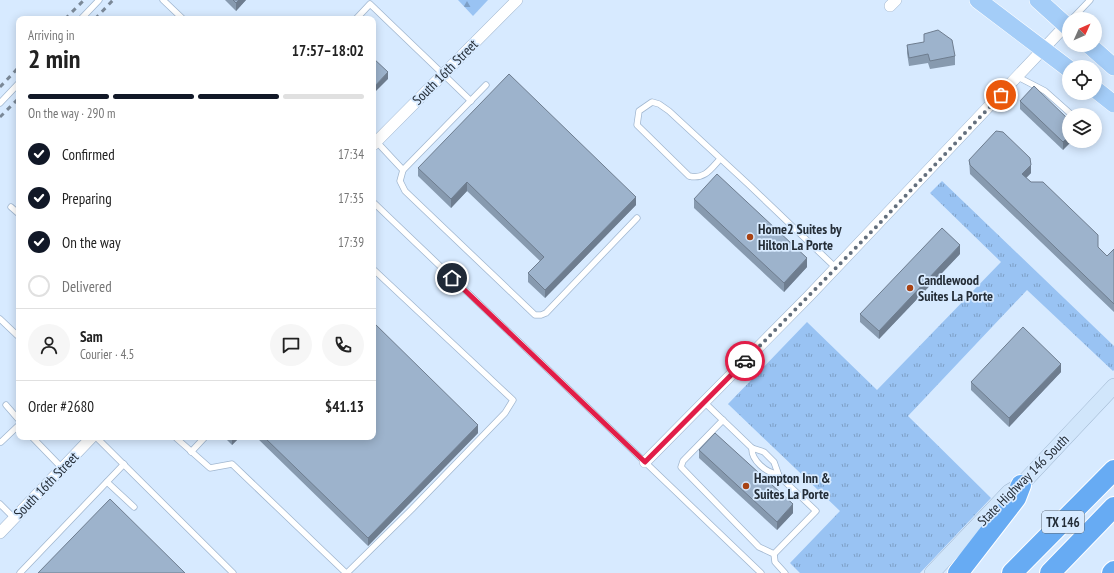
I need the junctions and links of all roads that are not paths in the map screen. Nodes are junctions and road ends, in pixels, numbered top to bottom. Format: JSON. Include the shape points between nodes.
{"nodes":[{"id":1,"x":99,"y":0,"type":"edge"},
{"id":2,"x":163,"y":0,"type":"edge"},
{"id":3,"x":517,"y":0,"type":"edge"},
{"id":4,"x":978,"y":0,"type":"edge"},
{"id":5,"x":1038,"y":0,"type":"edge"},
{"id":6,"x":1090,"y":0,"type":"edge"},
{"id":7,"x":1080,"y":12,"type":"edge"},
{"id":8,"x":84,"y":16,"type":"edge"},
{"id":9,"x":180,"y":16,"type":"edge"},
{"id":10,"x":359,"y":16,"type":"edge"},
{"id":11,"x":1062,"y":19,"type":"edge"},
{"id":12,"x":1062,"y":31,"type":"edge"},
{"id":13,"x":1043,"y":50,"type":"junction"},
{"id":14,"x":1096,"y":52,"type":"edge"},
{"id":15,"x":1062,"y":64,"type":"edge"},
{"id":16,"x":1114,"y":67,"type":"edge"},
{"id":17,"x":443,"y":74,"type":"junction"},
{"id":18,"x":1018,"y":77,"type":"junction"},
{"id":19,"x":486,"y":85,"type":"dead end"},
{"id":20,"x":16,"y":87,"type":"edge"},
{"id":21,"x":1102,"y":95,"type":"edge"},
{"id":22,"x":471,"y":100,"type":"junction"},
{"id":23,"x":0,"y":103,"type":"edge"},
{"id":24,"x":1114,"y":104,"type":"edge"},
{"id":25,"x":1064,"y":108,"type":"edge"},
{"id":26,"x":376,"y":140,"type":"edge"},
{"id":27,"x":376,"y":144,"type":"edge"},
{"id":28,"x":720,"y":159,"type":"junction"},
{"id":29,"x":403,"y":170,"type":"junction"},
{"id":30,"x":376,"y":205,"type":"edge"},
{"id":31,"x":11,"y":207,"type":"dead end"},
{"id":32,"x":16,"y":211,"type":"edge"},
{"id":33,"x":637,"y":218,"type":"dead end"},
{"id":34,"x":836,"y":268,"type":"junction"},
{"id":35,"x":376,"y":272,"type":"edge"},
{"id":36,"x":0,"y":319,"type":"edge"},
{"id":37,"x":16,"y":334,"type":"edge"},
{"id":38,"x":1114,"y":386,"type":"edge"},
{"id":39,"x":704,"y":402,"type":"junction"},
{"id":40,"x":6,"y":405,"type":"dead end"},
{"id":41,"x":16,"y":417,"type":"edge"},
{"id":42,"x":722,"y":420,"type":"junction"},
{"id":43,"x":16,"y":428,"type":"edge"},
{"id":44,"x":35,"y":440,"type":"edge"},
{"id":45,"x":89,"y":440,"type":"edge"},
{"id":46,"x":99,"y":440,"type":"edge"},
{"id":47,"x":178,"y":440,"type":"edge"},
{"id":48,"x":202,"y":440,"type":"edge"},
{"id":49,"x":1,"y":442,"type":"dead end"},
{"id":50,"x":752,"y":448,"type":"junction"},
{"id":51,"x":191,"y":452,"type":"junction"},
{"id":52,"x":645,"y":462,"type":"junction"},
{"id":53,"x":124,"y":464,"type":"junction"},
{"id":54,"x":62,"y":468,"type":"junction"},
{"id":55,"x":1114,"y":470,"type":"edge"},
{"id":56,"x":778,"y":474,"type":"junction"},
{"id":57,"x":107,"y":482,"type":"junction"},
{"id":58,"x":1021,"y":485,"type":"junction"},
{"id":59,"x":0,"y":504,"type":"edge"},
{"id":60,"x":134,"y":507,"type":"dead end"},
{"id":61,"x":1114,"y":507,"type":"edge"},
{"id":62,"x":14,"y":518,"type":"junction"},
{"id":63,"x":0,"y":533,"type":"edge"},
{"id":64,"x":774,"y":554,"type":"junction"},
{"id":65,"x":20,"y":573,"type":"edge"},
{"id":66,"x":233,"y":573,"type":"edge"},
{"id":67,"x":346,"y":573,"type":"edge"},
{"id":68,"x":761,"y":573,"type":"edge"},
{"id":69,"x":785,"y":573,"type":"edge"},
{"id":70,"x":932,"y":573,"type":"edge"},
{"id":71,"x":958,"y":573,"type":"edge"},
{"id":72,"x":1012,"y":573,"type":"edge"},
{"id":73,"x":1050,"y":573,"type":"edge"}],
"edges":[{"from":1,"to":8,"type":"lane"},
{"from":2,"to":9,"type":"lane"},
{"from":3,"to":17,"type":"street","name":"South 16th Street"},
{"from":4,"to":13,"type":"main road"},
{"from":5,"to":11,"type":"main road"},
{"from":6,"to":7,"type":"lane"},
{"from":10,"to":17,"type":"lane","via":[[370,4]]},
{"from":12,"to":13,"type":"street"},
{"from":13,"to":15,"type":"main road"},
{"from":13,"to":18,"type":"street"},
{"from":14,"to":16,"type":"main road"},
{"from":17,"to":22,"type":"lane"},
{"from":17,"to":26,"type":"street","name":"South 16th Street"},
{"from":18,"to":25,"type":"lane","via":[[1045,91]]},
{"from":18,"to":34,"type":"street"},
{"from":19,"to":22,"type":"lane"},
{"from":20,"to":23,"type":"lane"},
{"from":21,"to":24,"type":"main road"},
{"from":22,"to":29,"type":"lane"},
{"from":27,"to":29,"type":"lane"},
{"from":28,"to":28,"type":"lane","via":[[659,104],[652,102],[639,111],[637,125],[689,176],[696,178],[708,173]]},
{"from":28,"to":34,"type":"lane"},
{"from":29,"to":33,"type":"lane","via":[[400,181],[405,191],[535,315],[541,316],[546,313]]},
{"from":30,"to":52,"type":"lane"},
{"from":31,"to":32,"type":"lane"},
{"from":34,"to":39,"type":"street"},
{"from":35,"to":67,"type":"lane","via":[[512,400],[505,413]]},
{"from":36,"to":37,"type":"lane"},
{"from":38,"to":58,"type":"main road","name":"State Highway 146 South"},
{"from":39,"to":42,"type":"lane"},
{"from":39,"to":52,"type":"street"},
{"from":40,"to":41,"type":"lane"},
{"from":42,"to":50,"type":"lane"},
{"from":42,"to":64,"type":"lane","via":[[683,461],[681,467],[759,546]]},
{"from":43,"to":49,"type":"lane"},
{"from":44,"to":54,"type":"lane"},
{"from":45,"to":54,"type":"street","name":"South 16th Street"},
{"from":46,"to":53,"type":"lane"},
{"from":47,"to":51,"type":"lane"},
{"from":48,"to":51,"type":"lane"},
{"from":50,"to":56,"type":"lane","via":[[764,452],[774,462]]},
{"from":50,"to":56,"type":"lane","via":[[753,457],[768,472]]},
{"from":51,"to":67,"type":"lane","via":[[210,468],[232,464]]},
{"from":52,"to":68,"type":"lane"},
{"from":53,"to":57,"type":"lane"},
{"from":53,"to":66,"type":"lane"},
{"from":54,"to":62,"type":"street","name":"South 16th Street"},
{"from":55,"to":72,"type":"highway","number":"TX 146"},
{"from":56,"to":64,"type":"lane","via":[[816,511]]},
{"from":57,"to":60,"type":"lane"},
{"from":57,"to":65,"type":"lane"},
{"from":58,"to":70,"type":"main road","name":"State Highway 146 South","via":[[1009,492]]},
{"from":58,"to":71,"type":"highway","via":[[1016,498]]},
{"from":59,"to":62,"type":"lane"},
{"from":61,"to":73,"type":"highway","number":"TX 146"},
{"from":62,"to":63,"type":"street","name":"South 16th Street"},
{"from":64,"to":69,"type":"lane","via":[[775,562]]}]}
